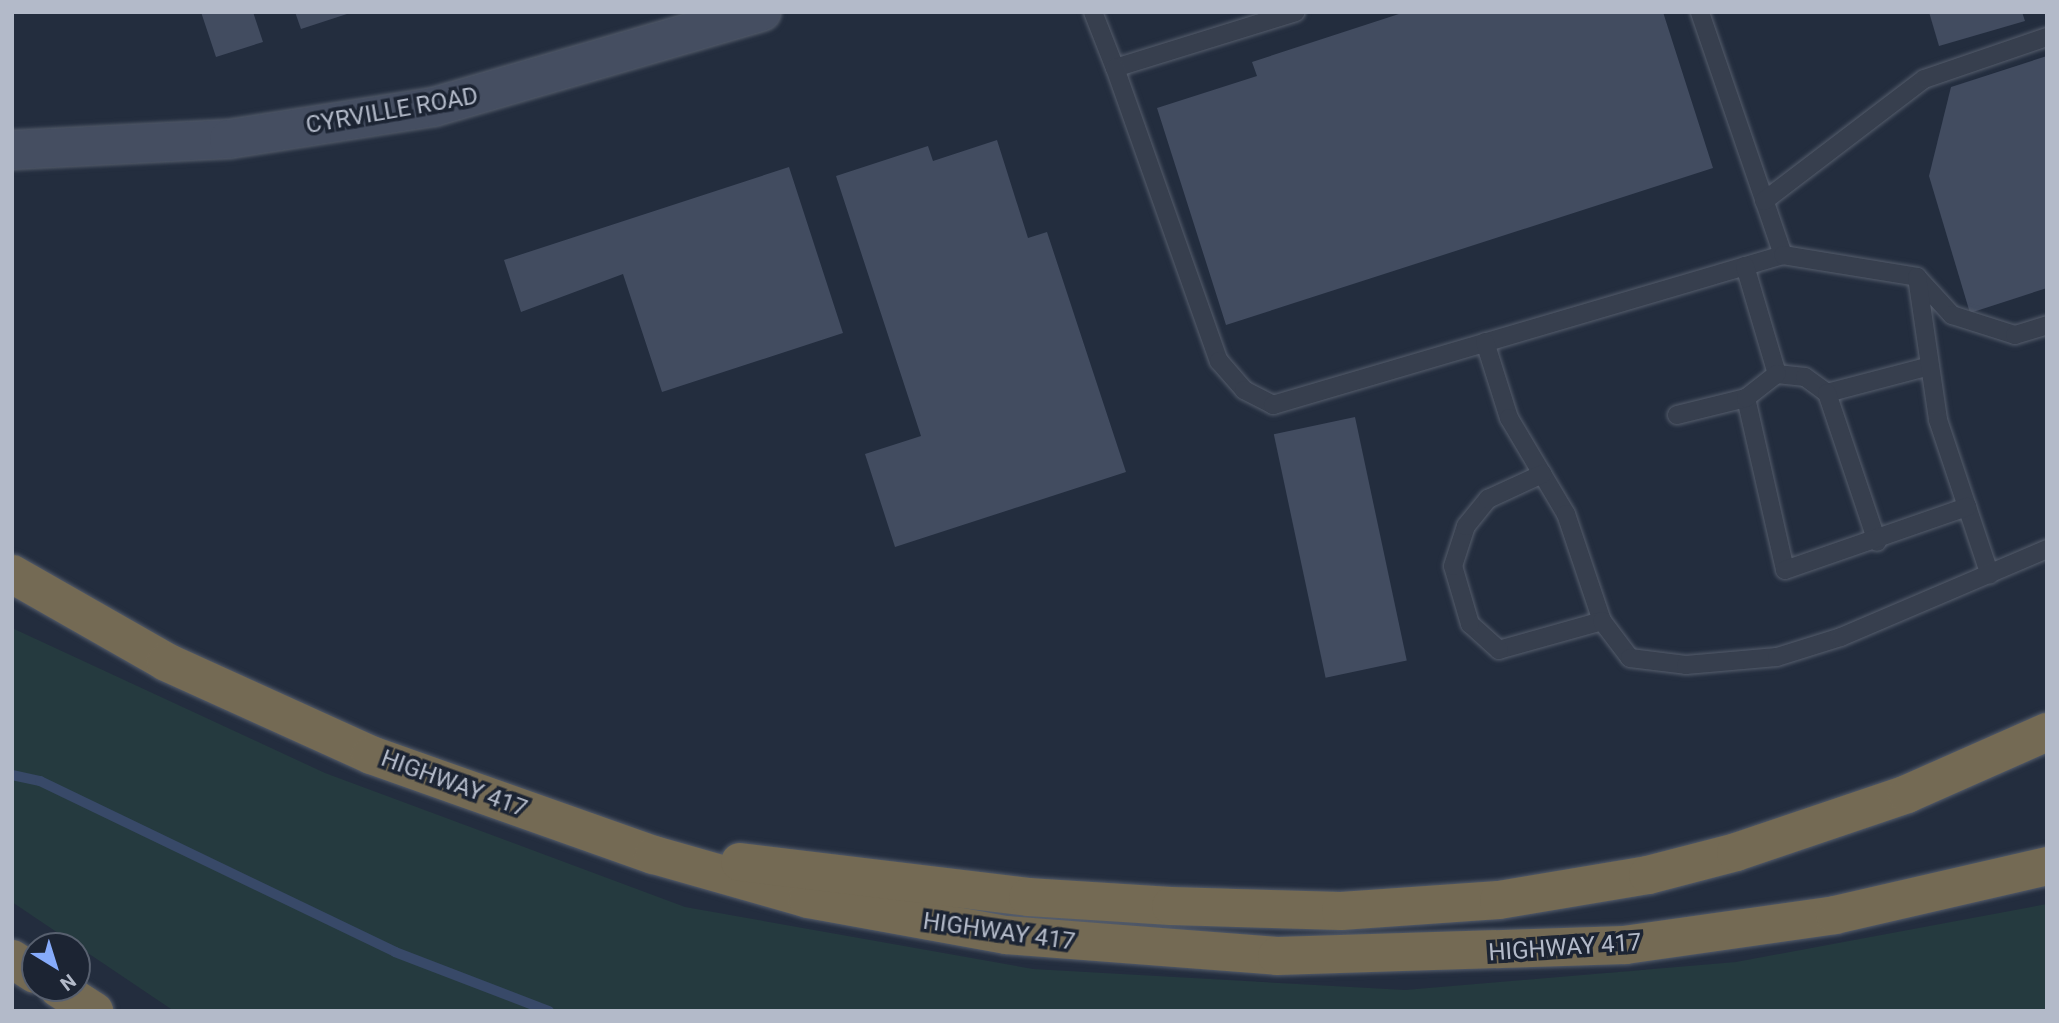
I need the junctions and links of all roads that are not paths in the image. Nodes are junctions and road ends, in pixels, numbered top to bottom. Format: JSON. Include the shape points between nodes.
{"nodes":[{"id":1,"x":761,"y":12,"type":"edge"},
{"id":2,"x":1093,"y":12,"type":"edge"},
{"id":3,"x":1296,"y":12,"type":"edge"},
{"id":4,"x":1700,"y":12,"type":"edge"},
{"id":5,"x":2047,"y":37,"type":"edge"},
{"id":6,"x":1115,"y":68,"type":"junction"},
{"id":7,"x":12,"y":149,"type":"edge"},
{"id":8,"x":1764,"y":201,"type":"junction"},
{"id":9,"x":1783,"y":255,"type":"junction"},
{"id":10,"x":1745,"y":266,"type":"junction"},
{"id":11,"x":1917,"y":277,"type":"junction"},
{"id":12,"x":2047,"y":325,"type":"edge"},
{"id":13,"x":1485,"y":342,"type":"junction"},
{"id":14,"x":1930,"y":366,"type":"junction"},
{"id":15,"x":1777,"y":374,"type":"junction"},
{"id":16,"x":1827,"y":393,"type":"junction"},
{"id":17,"x":1746,"y":398,"type":"junction"},
{"id":18,"x":1677,"y":415,"type":"dead end"},
{"id":19,"x":1542,"y":474,"type":"junction"},
{"id":20,"x":1967,"y":507,"type":"junction"},
{"id":21,"x":1877,"y":542,"type":"junction"},
{"id":22,"x":2047,"y":549,"type":"edge"},
{"id":23,"x":12,"y":574,"type":"edge"},
{"id":24,"x":1990,"y":575,"type":"junction"},
{"id":25,"x":1602,"y":621,"type":"junction"},
{"id":26,"x":2047,"y":732,"type":"edge"},
{"id":27,"x":654,"y":856,"type":"junction"},
{"id":28,"x":2047,"y":866,"type":"edge"}],
"edges":[{"from":1,"to":7,"type":"main road","name":"CYRVILLE ROAD","via":[[434,107],[229,139]]},
{"from":2,"to":6,"type":"lane"},
{"from":3,"to":6,"type":"lane"},
{"from":4,"to":8,"type":"lane"},
{"from":5,"to":8,"type":"lane","via":[[1924,79]]},
{"from":6,"to":13,"type":"lane","via":[[1219,361],[1244,390],[1273,405]]},
{"from":8,"to":9,"type":"lane"},
{"from":9,"to":10,"type":"lane"},
{"from":9,"to":11,"type":"lane"},
{"from":10,"to":13,"type":"lane"},
{"from":10,"to":15,"type":"lane"},
{"from":11,"to":12,"type":"lane","via":[[1952,315],[2015,335]]},
{"from":11,"to":14,"type":"lane"},
{"from":13,"to":19,"type":"lane","via":[[1509,418]]},
{"from":14,"to":16,"type":"lane"},
{"from":14,"to":20,"type":"lane","via":[[1938,420]]},
{"from":15,"to":16,"type":"lane","via":[[1805,377]]},
{"from":15,"to":17,"type":"lane"},
{"from":16,"to":21,"type":"lane"},
{"from":17,"to":18,"type":"lane"},
{"from":17,"to":21,"type":"lane","via":[[1785,570]]},
{"from":19,"to":25,"type":"lane","via":[[1566,514]]},
{"from":19,"to":25,"type":"lane","via":[[1488,499],[1466,526],[1453,566],[1470,624],[1499,650]]},
{"from":20,"to":21,"type":"lane"},
{"from":20,"to":24,"type":"lane"},
{"from":22,"to":24,"type":"lane"},
{"from":23,"to":27,"type":"highway","name":"HIGHWAY 417","via":[[166,662],[311,731]]},
{"from":24,"to":25,"type":"lane","via":[[1777,657],[1686,665],[1630,658]]},
{"from":26,"to":27,"type":"highway","via":[[1908,794],[1736,852],[1648,875],[1499,900],[1341,911],[1145,905]]},
{"from":27,"to":28,"type":"highway","name":"HIGHWAY 417","via":[[808,899],[929,923],[1100,945],[1277,956],[1625,945],[1835,915]]}]}
